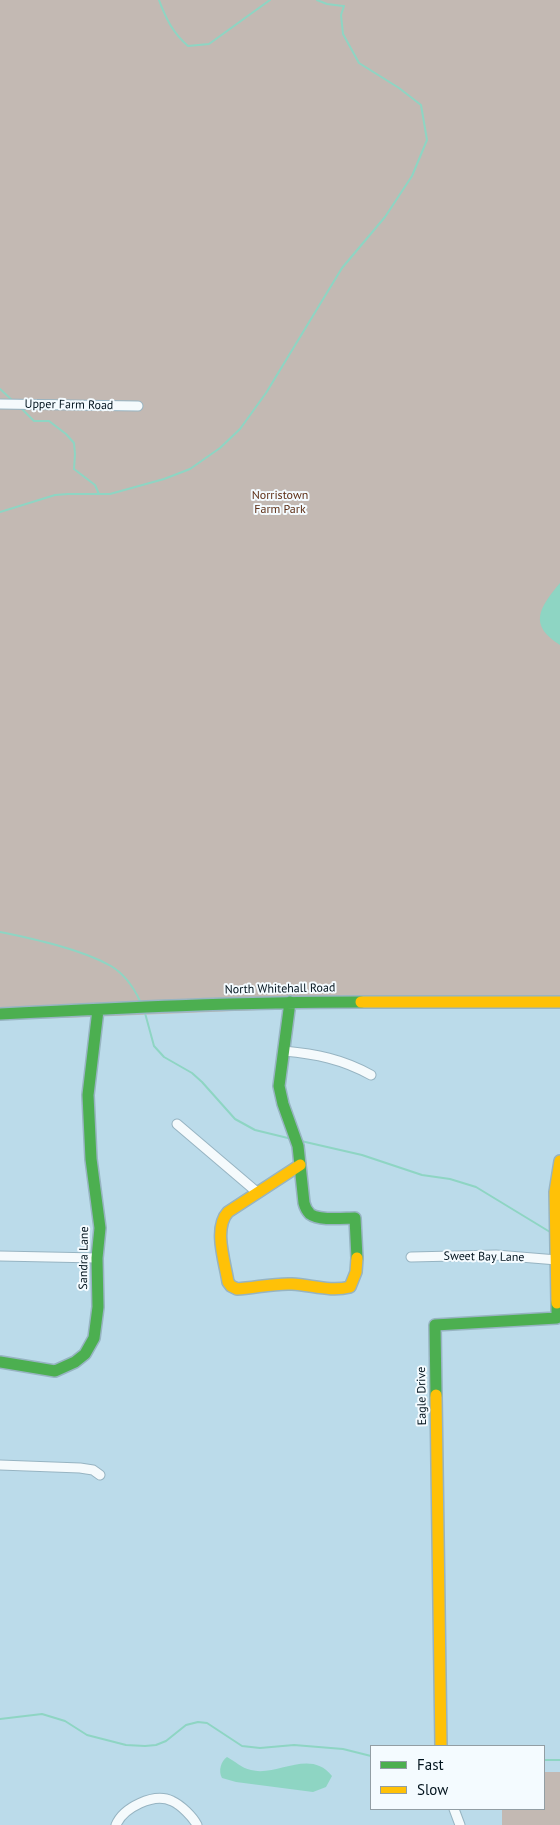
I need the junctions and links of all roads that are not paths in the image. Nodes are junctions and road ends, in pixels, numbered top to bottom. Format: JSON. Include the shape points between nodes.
{"nodes":[{"id":1,"x":0,"y":404,"type":"edge"},
{"id":2,"x":138,"y":406,"type":"dead end"},
{"id":3,"x":290,"y":1002,"type":"junction"},
{"id":4,"x":560,"y":1002,"type":"edge"},
{"id":5,"x":98,"y":1010,"type":"junction"},
{"id":6,"x":0,"y":1014,"type":"edge"},
{"id":7,"x":284,"y":1051,"type":"junction"},
{"id":8,"x":371,"y":1075,"type":"dead end"},
{"id":9,"x":177,"y":1124,"type":"dead end"},
{"id":10,"x":560,"y":1161,"type":"edge"},
{"id":11,"x":300,"y":1165,"type":"junction"},
{"id":12,"x":258,"y":1193,"type":"junction"},
{"id":13,"x":0,"y":1256,"type":"edge"},
{"id":14,"x":411,"y":1257,"type":"dead end"},
{"id":15,"x":98,"y":1258,"type":"junction"},
{"id":16,"x":557,"y":1260,"type":"junction"},
{"id":17,"x":0,"y":1362,"type":"edge"},
{"id":18,"x":0,"y":1465,"type":"edge"},
{"id":19,"x":100,"y":1476,"type":"dead end"},
{"id":20,"x":441,"y":1745,"type":"edge"},
{"id":21,"x":454,"y":1810,"type":"edge"},
{"id":22,"x":116,"y":1825,"type":"edge"},
{"id":23,"x":197,"y":1825,"type":"edge"},
{"id":24,"x":460,"y":1825,"type":"edge"}],
"edges":[{"from":1,"to":2,"type":"street","name":"Upper Farm Road"},
{"from":3,"to":4,"type":"street","name":"North Whitehall Road"},
{"from":3,"to":5,"type":"street","name":"North Whitehall Road"},
{"from":3,"to":7,"type":"street"},
{"from":5,"to":6,"type":"street","name":"North Whitehall Road"},
{"from":5,"to":15,"type":"street","name":"Sandra Lane","via":[[88,1095],[91,1159],[100,1228]]},
{"from":7,"to":8,"type":"street","via":[[314,1054],[351,1064]]},
{"from":7,"to":11,"type":"street","via":[[279,1086],[298,1143]]},
{"from":9,"to":12,"type":"street"},
{"from":10,"to":16,"type":"street","name":"Eagle Drive","via":[[555,1192]]},
{"from":11,"to":12,"type":"street"},
{"from":11,"to":12,"type":"street","via":[[302,1196],[310,1214],[356,1218],[357,1268],[350,1287],[323,1290],[285,1284],[244,1289],[231,1286],[220,1224],[228,1212]]},
{"from":13,"to":15,"type":"street"},
{"from":14,"to":16,"type":"street","name":"Sweet Bay Lane","via":[[496,1255]]},
{"from":15,"to":17,"type":"street","name":"Sandra Lane","via":[[96,1329],[85,1354],[56,1371]]},
{"from":16,"to":20,"type":"street","name":"Eagle Drive","via":[[557,1318],[435,1325]]},
{"from":18,"to":19,"type":"street","via":[[80,1468],[93,1470]]},
{"from":21,"to":24,"type":"street"},
{"from":22,"to":23,"type":"street","via":[[119,1818],[137,1804],[153,1799],[172,1800]]}]}
